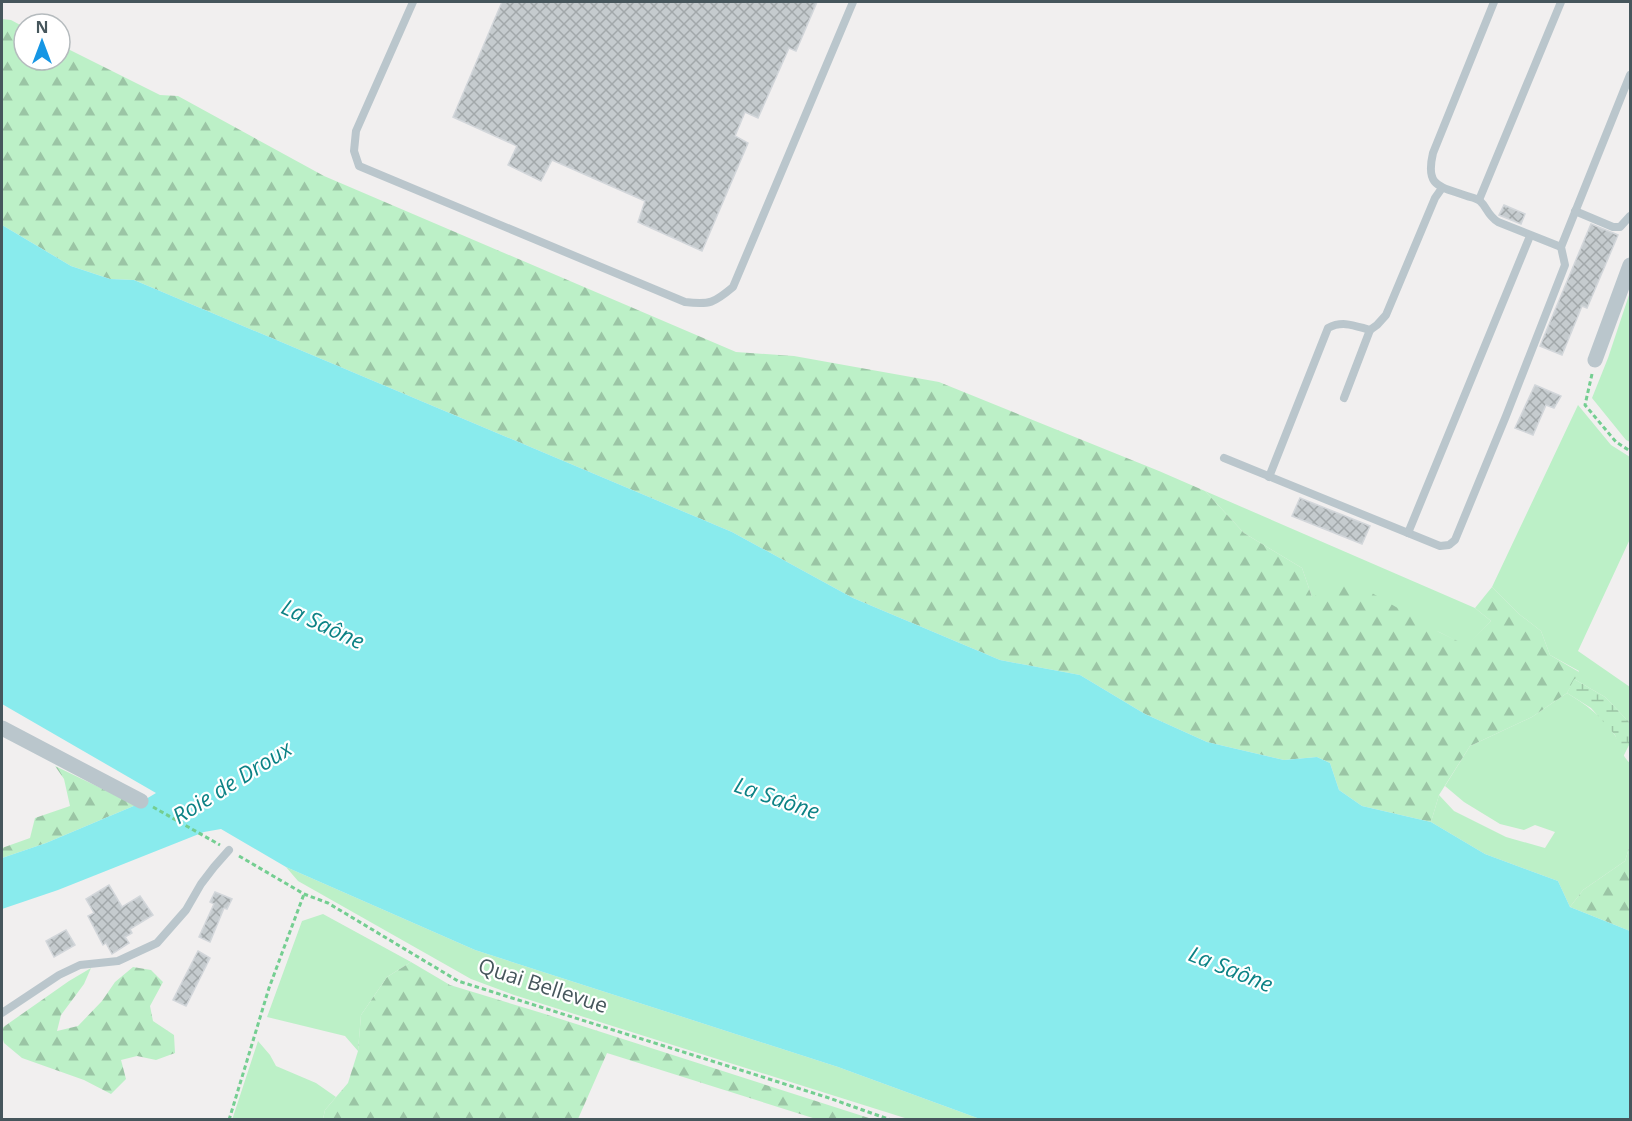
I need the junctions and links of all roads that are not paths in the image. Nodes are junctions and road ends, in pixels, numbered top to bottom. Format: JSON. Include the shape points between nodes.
{"nodes":[{"id":1,"x":413,"y":2,"type":"edge"},
{"id":2,"x":852,"y":2,"type":"edge"},
{"id":3,"x":1494,"y":2,"type":"edge"},
{"id":4,"x":1561,"y":2,"type":"edge"},
{"id":5,"x":1630,"y":75,"type":"edge"},
{"id":6,"x":1442,"y":188,"type":"junction"},
{"id":7,"x":1479,"y":200,"type":"junction"},
{"id":8,"x":1575,"y":211,"type":"junction"},
{"id":9,"x":1630,"y":216,"type":"edge"},
{"id":10,"x":1530,"y":236,"type":"junction"},
{"id":11,"x":1561,"y":247,"type":"junction"},
{"id":12,"x":1630,"y":265,"type":"edge"},
{"id":13,"x":1370,"y":330,"type":"junction"},
{"id":14,"x":1595,"y":360,"type":"road end"},
{"id":15,"x":1344,"y":398,"type":"dead end"},
{"id":16,"x":1224,"y":458,"type":"dead end"},
{"id":17,"x":1269,"y":477,"type":"junction"},
{"id":18,"x":1408,"y":533,"type":"junction"},
{"id":19,"x":2,"y":728,"type":"edge"},
{"id":20,"x":141,"y":801,"type":"road end"},
{"id":21,"x":229,"y":850,"type":"road end"},
{"id":22,"x":2,"y":1013,"type":"edge"}],
"edges":[{"from":1,"to":2,"type":"lane","via":[[356,131],[354,152],[359,166],[685,302],[702,304],[717,300],[733,287]]},
{"from":3,"to":6,"type":"lane","via":[[1433,153],[1431,176]]},
{"from":4,"to":7,"type":"lane"},
{"from":5,"to":8,"type":"lane"},
{"from":6,"to":7,"type":"lane"},
{"from":6,"to":13,"type":"lane","via":[[1434,198],[1386,315]]},
{"from":7,"to":10,"type":"lane","via":[[1490,217]]},
{"from":8,"to":9,"type":"lane","via":[[1613,227],[1620,227]]},
{"from":8,"to":11,"type":"lane"},
{"from":10,"to":11,"type":"lane"},
{"from":10,"to":18,"type":"lane"},
{"from":11,"to":18,"type":"lane","via":[[1565,265],[1455,540],[1440,546]]},
{"from":12,"to":14,"type":"street"},
{"from":13,"to":15,"type":"lane"},
{"from":13,"to":17,"type":"lane","via":[[1337,323],[1328,328]]},
{"from":16,"to":17,"type":"lane"},
{"from":17,"to":18,"type":"lane"},
{"from":19,"to":20,"type":"street"},
{"from":21,"to":22,"type":"lane","via":[[186,910],[156,943],[118,961],[80,965]]}]}
